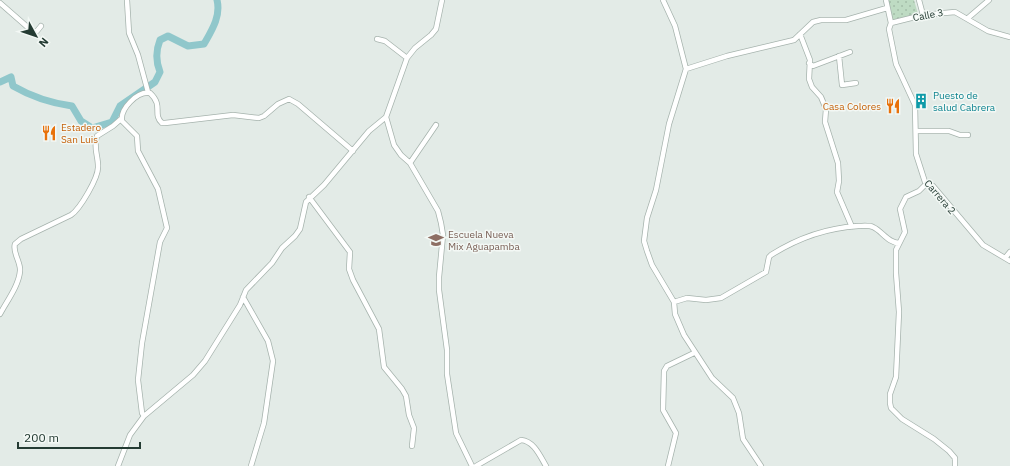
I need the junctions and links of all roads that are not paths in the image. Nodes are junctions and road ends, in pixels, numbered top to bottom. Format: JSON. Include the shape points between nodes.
{"nodes":[{"id":1,"x":127,"y":0,"type":"edge"},
{"id":2,"x":442,"y":0,"type":"edge"},
{"id":3,"x":662,"y":0,"type":"edge"},
{"id":4,"x":886,"y":0,"type":"edge"},
{"id":5,"x":919,"y":0,"type":"edge"},
{"id":6,"x":989,"y":0,"type":"edge"},
{"id":7,"x":0,"y":3,"type":"edge"},
{"id":8,"x":887,"y":8,"type":"junction"},
{"id":9,"x":923,"y":15,"type":"junction"},
{"id":10,"x":968,"y":18,"type":"junction"},
{"id":11,"x":891,"y":23,"type":"junction"},
{"id":12,"x":41,"y":26,"type":"dead end"},
{"id":13,"x":800,"y":34,"type":"junction"},
{"id":14,"x":1010,"y":37,"type":"edge"},
{"id":15,"x":377,"y":40,"type":"dead end"},
{"id":16,"x":850,"y":52,"type":"dead end"},
{"id":17,"x":839,"y":56,"type":"junction"},
{"id":18,"x":407,"y":58,"type":"junction"},
{"id":19,"x":809,"y":63,"type":"junction"},
{"id":20,"x":686,"y":68,"type":"junction"},
{"id":21,"x":856,"y":83,"type":"dead end"},
{"id":22,"x":147,"y":91,"type":"junction"},
{"id":23,"x":386,"y":117,"type":"junction"},
{"id":24,"x":121,"y":119,"type":"junction"},
{"id":25,"x":436,"y":125,"type":"dead end"},
{"id":26,"x":916,"y":131,"type":"junction"},
{"id":27,"x":968,"y":135,"type":"dead end"},
{"id":28,"x":353,"y":151,"type":"junction"},
{"id":29,"x":410,"y":163,"type":"junction"},
{"id":30,"x":926,"y":184,"type":"junction"},
{"id":31,"x":309,"y":198,"type":"junction"},
{"id":32,"x":852,"y":227,"type":"junction"},
{"id":33,"x":898,"y":243,"type":"junction"},
{"id":34,"x":1010,"y":252,"type":"edge"},
{"id":35,"x":1008,"y":259,"type":"edge"},
{"id":36,"x":243,"y":297,"type":"junction"},
{"id":37,"x":674,"y":302,"type":"junction"},
{"id":38,"x":0,"y":314,"type":"edge"},
{"id":39,"x":694,"y":353,"type":"junction"},
{"id":40,"x":144,"y":416,"type":"junction"},
{"id":41,"x":412,"y":446,"type":"dead end"},
{"id":42,"x":118,"y":466,"type":"edge"},
{"id":43,"x":251,"y":466,"type":"edge"},
{"id":44,"x":472,"y":466,"type":"edge"},
{"id":45,"x":476,"y":466,"type":"edge"},
{"id":46,"x":546,"y":466,"type":"edge"},
{"id":47,"x":668,"y":466,"type":"edge"},
{"id":48,"x":761,"y":466,"type":"edge"},
{"id":49,"x":955,"y":466,"type":"edge"}],
"edges":[{"from":1,"to":22,"type":"street","via":[[129,33]]},
{"from":2,"to":18,"type":"street","via":[[436,29]]},
{"from":3,"to":20,"type":"street","via":[[675,26]]},
{"from":4,"to":8,"type":"street","name":"Carrera 2"},
{"from":5,"to":9,"type":"street"},
{"from":6,"to":10,"type":"street"},
{"from":7,"to":12,"type":"street","via":[[32,31],[37,31]]},
{"from":8,"to":11,"type":"street","name":"Carrera 2"},
{"from":8,"to":13,"type":"street","via":[[846,20],[813,22]]},
{"from":9,"to":10,"type":"street","name":"Calle 3","via":[[948,11]]},
{"from":9,"to":11,"type":"street","name":"Calle 3"},
{"from":10,"to":14,"type":"street","name":"Calle 3","via":[[984,29]]},
{"from":11,"to":26,"type":"street","name":"Carrera 2","via":[[889,29],[896,64],[915,105]]},
{"from":13,"to":19,"type":"street"},
{"from":13,"to":20,"type":"street","via":[[788,42]]},
{"from":15,"to":18,"type":"street","via":[[385,41]]},
{"from":16,"to":17,"type":"street"},
{"from":17,"to":19,"type":"street","via":[[813,66]]},
{"from":17,"to":21,"type":"street","via":[[842,85]]},
{"from":18,"to":23,"type":"street"},
{"from":19,"to":32,"type":"street","via":[[809,79],[826,109],[826,122],[838,163],[837,192]]},
{"from":20,"to":37,"type":"street","via":[[669,124],[656,190],[646,222],[644,241],[652,265]]},
{"from":22,"to":24,"type":"street","via":[[127,106]]},
{"from":22,"to":28,"type":"street","via":[[157,101],[158,118],[162,123],[233,115],[259,118],[285,100],[294,101]]},
{"from":23,"to":28,"type":"street","via":[[369,131]]},
{"from":23,"to":29,"type":"street","via":[[394,144]]},
{"from":24,"to":38,"type":"street","via":[[97,136],[94,149],[98,171],[78,209],[15,244],[19,278]]},
{"from":24,"to":40,"type":"street","via":[[137,136],[138,151],[158,189],[167,223],[158,250],[141,350],[137,387]]},
{"from":25,"to":29,"type":"street"},
{"from":26,"to":27,"type":"street","via":[[949,131]]},
{"from":26,"to":30,"type":"street","name":"Carrera 2","via":[[916,159]]},
{"from":28,"to":31,"type":"street","via":[[324,185]]},
{"from":29,"to":44,"type":"street","via":[[438,211],[441,223],[443,235],[439,290],[447,350],[447,374],[456,433]]},
{"from":30,"to":33,"type":"street","via":[[906,197],[902,204],[900,209],[905,232]]},
{"from":30,"to":35,"type":"street","name":"Carrera 2","via":[[933,186],[983,245]]},
{"from":31,"to":36,"type":"street","via":[[304,208],[300,229],[251,284]]},
{"from":31,"to":41,"type":"street","via":[[350,252],[349,269],[353,280],[378,323],[384,367],[406,396],[414,428]]},
{"from":32,"to":33,"type":"street","via":[[873,227]]},
{"from":32,"to":37,"type":"street","via":[[811,234],[794,241],[769,257],[766,272],[721,298],[687,298]]},
{"from":33,"to":49,"type":"street","via":[[896,370],[891,408],[902,419],[949,451],[955,458]]},
{"from":34,"to":35,"type":"street"},
{"from":36,"to":40,"type":"street","via":[[205,361],[193,375]]},
{"from":36,"to":43,"type":"street","via":[[268,341],[273,361],[264,423]]},
{"from":37,"to":39,"type":"street","via":[[678,324]]},
{"from":39,"to":47,"type":"street","via":[[667,366],[664,371],[662,410],[676,433]]},
{"from":39,"to":48,"type":"street","via":[[712,378],[733,398],[743,438]]},
{"from":40,"to":42,"type":"street","via":[[130,435]]},
{"from":45,"to":46,"type":"street","via":[[521,440],[527,440],[534,446]]}]}
